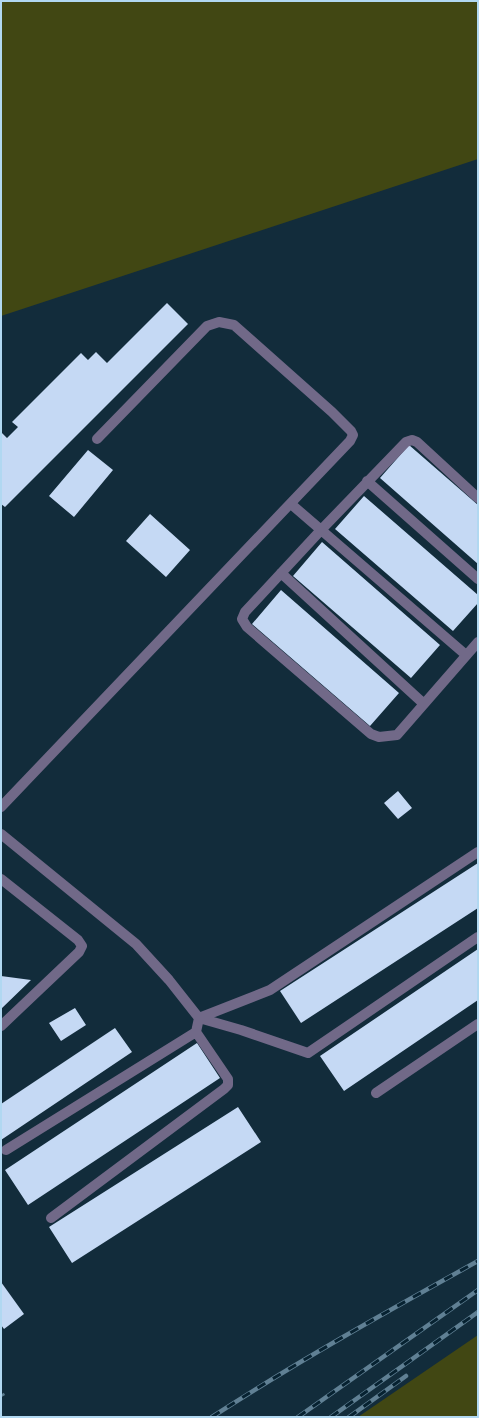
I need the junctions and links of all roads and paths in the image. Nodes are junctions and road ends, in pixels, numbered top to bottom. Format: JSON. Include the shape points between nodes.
{"nodes":[{"id":1,"x":97,"y":439,"type":"dead end"},
{"id":2,"x":367,"y":481,"type":"junction"},
{"id":3,"x":478,"y":498,"type":"edge"},
{"id":4,"x":291,"y":504,"type":"junction"},
{"id":5,"x":321,"y":530,"type":"junction"},
{"id":6,"x":281,"y":573,"type":"junction"},
{"id":7,"x":478,"y":579,"type":"edge"},
{"id":8,"x":478,"y":642,"type":"edge"},
{"id":9,"x":466,"y":655,"type":"junction"},
{"id":10,"x":424,"y":704,"type":"junction"},
{"id":11,"x":1,"y":807,"type":"edge"},
{"id":12,"x":1,"y":834,"type":"edge"},
{"id":13,"x":478,"y":852,"type":"edge"},
{"id":14,"x":1,"y":879,"type":"edge"},
{"id":15,"x":478,"y":937,"type":"edge"},
{"id":16,"x":199,"y":1018,"type":"junction"},
{"id":17,"x":478,"y":1024,"type":"edge"},
{"id":18,"x":1,"y":1026,"type":"edge"},
{"id":19,"x":196,"y":1032,"type":"junction"},
{"id":20,"x":376,"y":1094,"type":"dead end"},
{"id":21,"x":6,"y":1150,"type":"dead end"},
{"id":22,"x":51,"y":1218,"type":"dead end"},
{"id":23,"x":6,"y":1392,"type":"dead end"},
{"id":24,"x":1,"y":1396,"type":"edge"}],
"edges":[{"from":1,"to":4,"type":"lane","via":[[207,326],[219,322],[234,325],[332,412],[353,435]]},
{"from":2,"to":3,"type":"lane","via":[[406,442],[412,440],[418,442]]},
{"from":2,"to":5,"type":"lane"},
{"from":2,"to":7,"type":"lane"},
{"from":4,"to":5,"type":"lane"},
{"from":4,"to":11,"type":"lane"},
{"from":5,"to":6,"type":"lane"},
{"from":5,"to":9,"type":"lane"},
{"from":6,"to":10,"type":"lane"},
{"from":6,"to":10,"type":"lane","via":[[245,612],[242,619],[247,627],[371,734],[379,737],[397,736]]},
{"from":8,"to":9,"type":"lane"},
{"from":9,"to":10,"type":"lane"},
{"from":12,"to":16,"type":"lane","via":[[136,944]]},
{"from":13,"to":16,"type":"lane","via":[[270,990]]},
{"from":14,"to":18,"type":"lane","via":[[78,940],[82,946],[79,952]]},
{"from":15,"to":16,"type":"lane","via":[[308,1053]]},
{"from":16,"to":19,"type":"lane"},
{"from":17,"to":20,"type":"lane"},
{"from":19,"to":21,"type":"lane"},
{"from":19,"to":22,"type":"lane","via":[[228,1079],[228,1085]]},
{"from":23,"to":24,"type":"path"}]}
